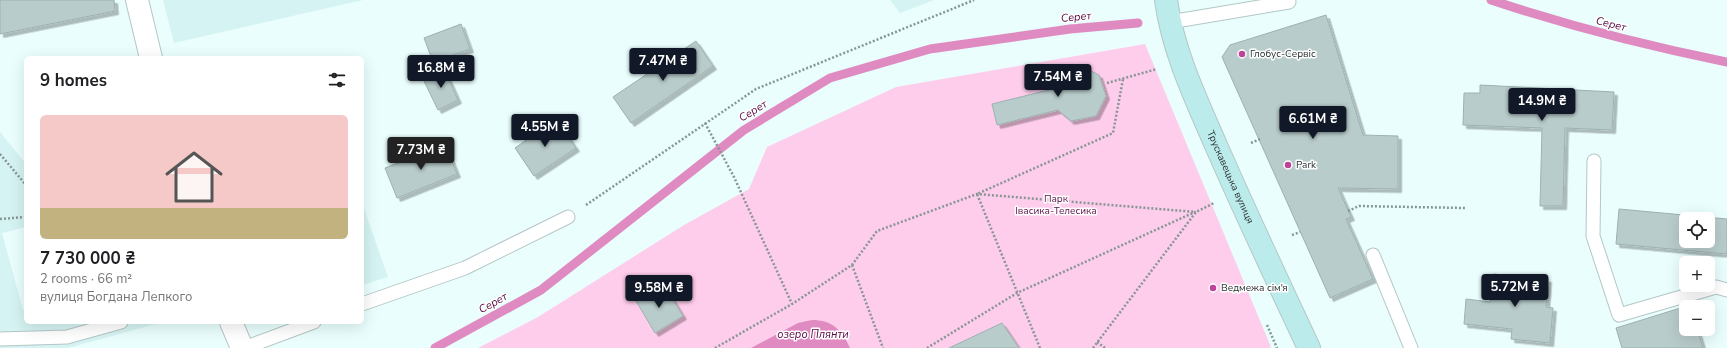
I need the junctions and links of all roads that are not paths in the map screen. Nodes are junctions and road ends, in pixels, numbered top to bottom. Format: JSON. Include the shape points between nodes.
{"nodes":[{"id":1,"x":137,"y":0,"type":"edge"},
{"id":2,"x":1288,"y":0,"type":"edge"},
{"id":3,"x":1169,"y":17,"type":"edge"},
{"id":4,"x":151,"y":56,"type":"edge"},
{"id":5,"x":1594,"y":160,"type":"dead end"},
{"id":6,"x":568,"y":217,"type":"road end"},
{"id":7,"x":1373,"y":255,"type":"dead end"},
{"id":8,"x":1727,"y":290,"type":"edge"},
{"id":9,"x":364,"y":303,"type":"edge"},
{"id":10,"x":114,"y":324,"type":"edge"},
{"id":11,"x":232,"y":324,"type":"edge"},
{"id":12,"x":309,"y":324,"type":"edge"},
{"id":13,"x":0,"y":339,"type":"edge"},
{"id":14,"x":243,"y":348,"type":"edge"},
{"id":15,"x":1309,"y":348,"type":"edge"},
{"id":16,"x":1411,"y":348,"type":"edge"}],
"edges":[{"from":1,"to":4,"type":"street"},
{"from":2,"to":3,"type":"lane"},
{"from":3,"to":15,"type":"main road","name":"Трускавецька вулиця","via":[[1192,90],[1236,193]]},
{"from":5,"to":8,"type":"lane","via":[[1593,236],[1619,315],[1716,287]]},
{"from":6,"to":9,"type":"lane","via":[[465,268]]},
{"from":7,"to":16,"type":"lane"},
{"from":10,"to":13,"type":"lane","via":[[66,337]]},
{"from":11,"to":14,"type":"street"},
{"from":12,"to":14,"type":"lane"}]}
